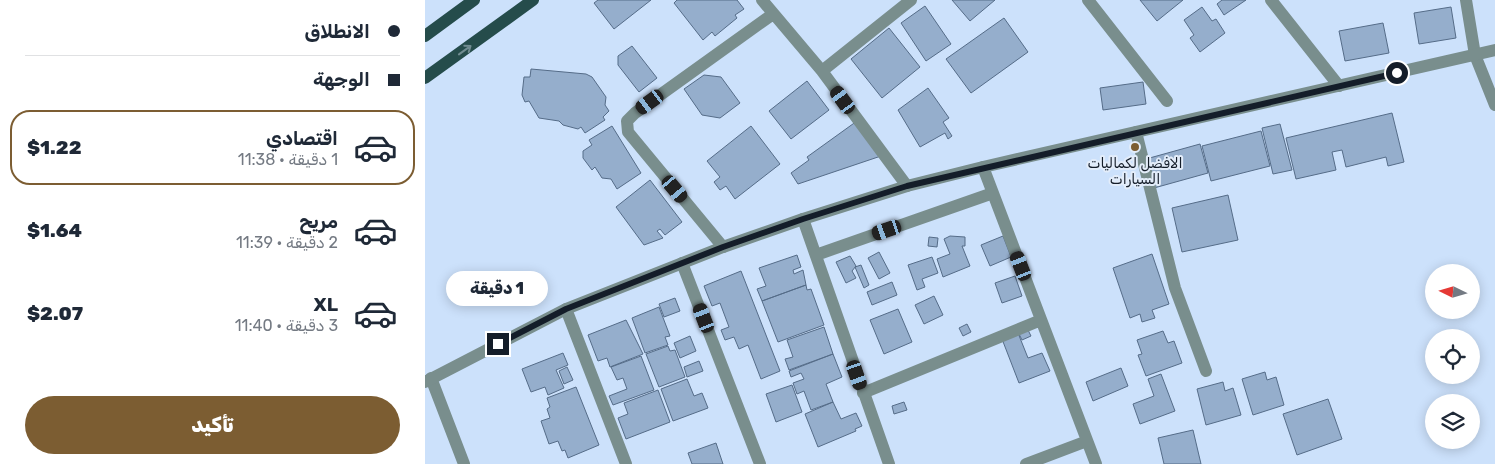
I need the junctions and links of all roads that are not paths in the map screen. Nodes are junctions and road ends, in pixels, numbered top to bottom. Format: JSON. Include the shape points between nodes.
{"nodes":[{"id":1,"x":475,"y":0,"type":"edge"},
{"id":2,"x":533,"y":0,"type":"edge"},
{"id":3,"x":762,"y":0,"type":"edge"},
{"id":4,"x":911,"y":0,"type":"edge"},
{"id":5,"x":1088,"y":0,"type":"edge"},
{"id":6,"x":1271,"y":0,"type":"edge"},
{"id":7,"x":1466,"y":0,"type":"edge"},
{"id":8,"x":773,"y":14,"type":"junction"},
{"id":9,"x":425,"y":36,"type":"edge"},
{"id":10,"x":1495,"y":50,"type":"edge"},
{"id":11,"x":1475,"y":55,"type":"junction"},
{"id":12,"x":822,"y":71,"type":"junction"},
{"id":13,"x":425,"y":78,"type":"edge"},
{"id":14,"x":1339,"y":86,"type":"junction"},
{"id":15,"x":1167,"y":101,"type":"dead end"},
{"id":16,"x":1495,"y":105,"type":"edge"},
{"id":17,"x":1136,"y":132,"type":"junction"},
{"id":18,"x":983,"y":167,"type":"junction"},
{"id":19,"x":907,"y":186,"type":"junction"},
{"id":20,"x":993,"y":193,"type":"junction"},
{"id":21,"x":803,"y":219,"type":"junction"},
{"id":22,"x":723,"y":247,"type":"junction"},
{"id":23,"x":816,"y":255,"type":"junction"},
{"id":24,"x":682,"y":263,"type":"junction"},
{"id":25,"x":566,"y":309,"type":"junction"},
{"id":26,"x":1041,"y":320,"type":"junction"},
{"id":27,"x":1206,"y":371,"type":"dead end"},
{"id":28,"x":428,"y":380,"type":"edge"},
{"id":29,"x":863,"y":393,"type":"junction"},
{"id":30,"x":1087,"y":441,"type":"junction"},
{"id":31,"x":464,"y":464,"type":"edge"},
{"id":32,"x":626,"y":464,"type":"edge"},
{"id":33,"x":761,"y":464,"type":"edge"},
{"id":34,"x":889,"y":464,"type":"edge"},
{"id":35,"x":1026,"y":464,"type":"edge"},
{"id":36,"x":1096,"y":464,"type":"edge"}],
"edges":[{"from":1,"to":9,"type":"main road"},
{"from":13,"to":2,"type":"main road","one_way":true},
{"from":3,"to":8,"type":"street"},
{"from":4,"to":12,"type":"street"},
{"from":5,"to":15,"type":"street"},
{"from":6,"to":14,"type":"street"},
{"from":7,"to":11,"type":"street"},
{"from":8,"to":12,"type":"street"},
{"from":8,"to":22,"type":"street","via":[[627,121],[628,132]]},
{"from":10,"to":11,"type":"street"},
{"from":11,"to":14,"type":"street"},
{"from":11,"to":16,"type":"street"},
{"from":12,"to":19,"type":"street"},
{"from":14,"to":17,"type":"street"},
{"from":17,"to":18,"type":"street"},
{"from":17,"to":27,"type":"street","via":[[1175,288]]},
{"from":18,"to":19,"type":"street"},
{"from":18,"to":20,"type":"street"},
{"from":19,"to":21,"type":"street"},
{"from":20,"to":23,"type":"street"},
{"from":20,"to":26,"type":"street"},
{"from":21,"to":22,"type":"street"},
{"from":21,"to":23,"type":"street"},
{"from":22,"to":24,"type":"street"},
{"from":23,"to":29,"type":"street"},
{"from":24,"to":25,"type":"street"},
{"from":24,"to":33,"type":"street"},
{"from":25,"to":28,"type":"street"},
{"from":25,"to":32,"type":"street"},
{"from":26,"to":29,"type":"street"},
{"from":26,"to":30,"type":"street"},
{"from":28,"to":31,"type":"street"},
{"from":29,"to":34,"type":"street"},
{"from":30,"to":35,"type":"street"},
{"from":30,"to":36,"type":"street"}]}
